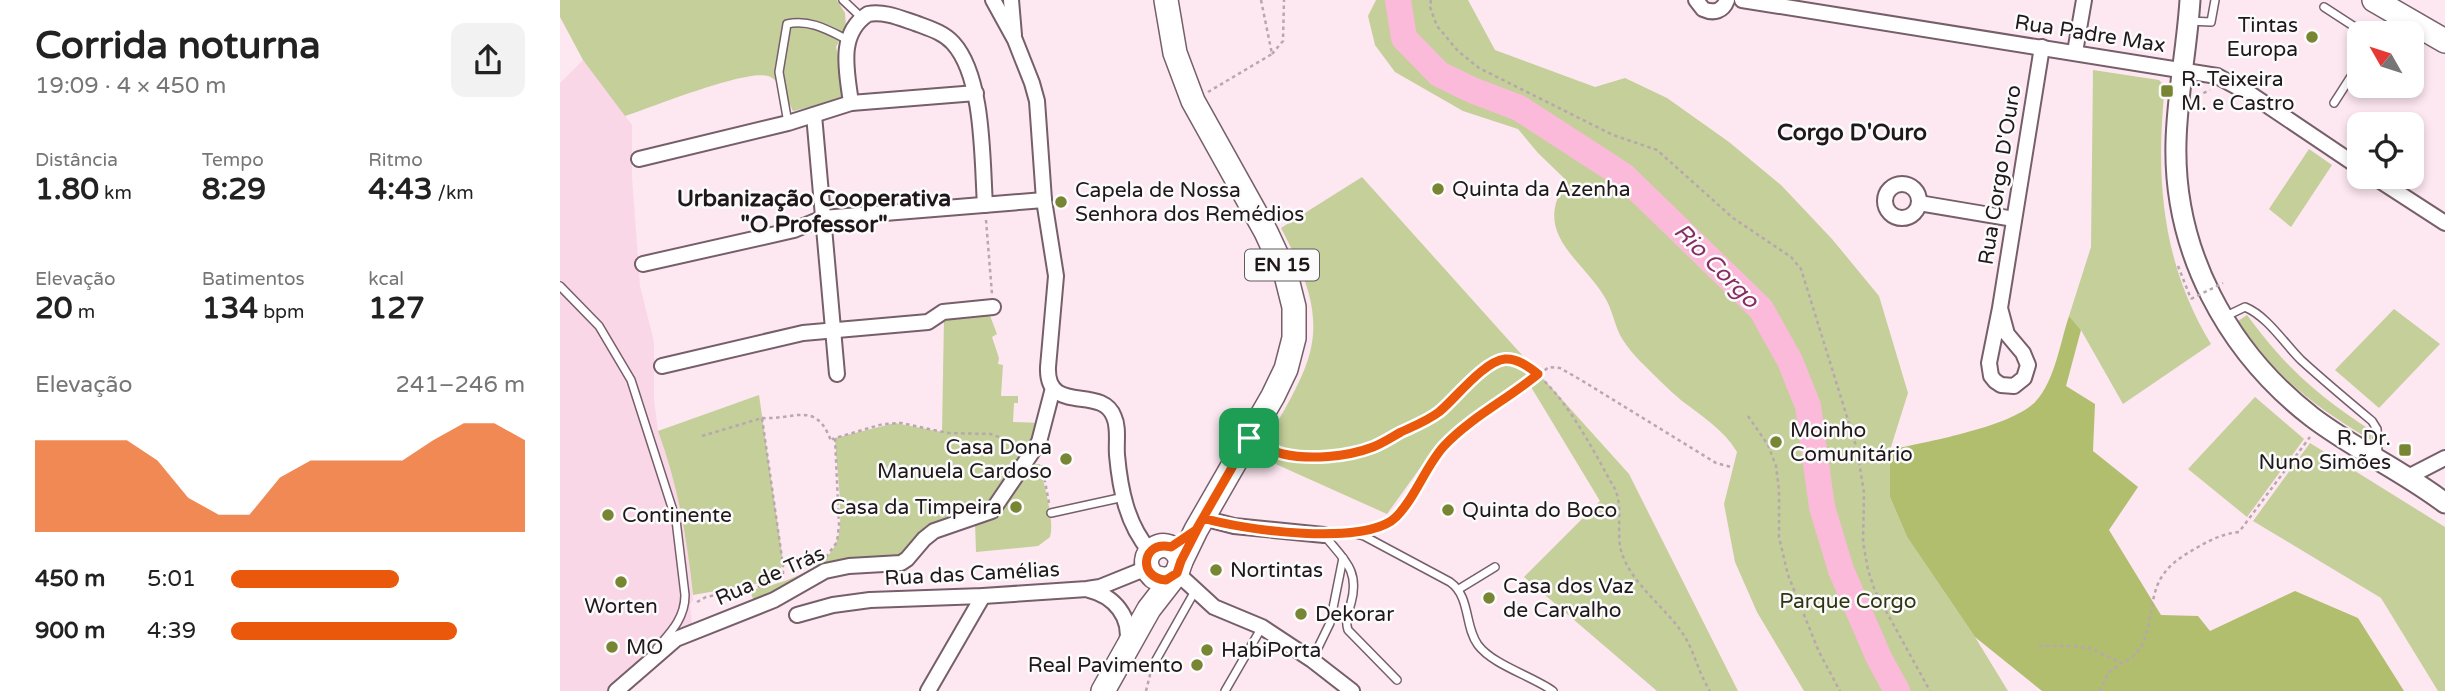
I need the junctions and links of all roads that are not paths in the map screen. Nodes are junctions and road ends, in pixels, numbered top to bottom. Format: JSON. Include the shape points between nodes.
{"nodes":[{"id":1,"x":843,"y":0,"type":"edge"},
{"id":2,"x":993,"y":0,"type":"edge"},
{"id":3,"x":1012,"y":0,"type":"edge"},
{"id":4,"x":1166,"y":0,"type":"edge"},
{"id":5,"x":1696,"y":0,"type":"edge"},
{"id":6,"x":1727,"y":0,"type":"edge"},
{"id":7,"x":1742,"y":0,"type":"edge"},
{"id":8,"x":2084,"y":0,"type":"edge"},
{"id":9,"x":2215,"y":0,"type":"edge"},
{"id":10,"x":2374,"y":0,"type":"edge"},
{"id":11,"x":2190,"y":7,"type":"edge"},
{"id":12,"x":2324,"y":7,"type":"dead end"},
{"id":13,"x":862,"y":18,"type":"junction"},
{"id":14,"x":2347,"y":22,"type":"edge"},
{"id":15,"x":848,"y":40,"type":"junction"},
{"id":16,"x":1014,"y":40,"type":"junction"},
{"id":17,"x":2445,"y":41,"type":"edge"},
{"id":18,"x":2042,"y":47,"type":"junction"},
{"id":19,"x":2075,"y":52,"type":"junction"},
{"id":20,"x":2182,"y":69,"type":"junction"},
{"id":21,"x":2347,"y":83,"type":"edge"},
{"id":22,"x":976,"y":93,"type":"junction"},
{"id":23,"x":851,"y":103,"type":"junction"},
{"id":24,"x":2334,"y":103,"type":"dead end"},
{"id":25,"x":814,"y":116,"type":"junction"},
{"id":26,"x":788,"y":123,"type":"junction"},
{"id":27,"x":639,"y":159,"type":"dead end"},
{"id":28,"x":2347,"y":159,"type":"edge"},
{"id":29,"x":2393,"y":189,"type":"edge"},
{"id":30,"x":1044,"y":200,"type":"junction"},
{"id":31,"x":1919,"y":203,"type":"dead end"},
{"id":32,"x":985,"y":205,"type":"junction"},
{"id":33,"x":823,"y":218,"type":"junction"},
{"id":34,"x":2014,"y":219,"type":"junction"},
{"id":35,"x":2445,"y":223,"type":"edge"},
{"id":36,"x":643,"y":264,"type":"dead end"},
{"id":37,"x":560,"y":285,"type":"edge"},
{"id":38,"x":993,"y":307,"type":"road end"},
{"id":39,"x":2000,"y":309,"type":"junction"},
{"id":40,"x":2222,"y":318,"type":"junction"},
{"id":41,"x":832,"y":331,"type":"junction"},
{"id":42,"x":662,"y":366,"type":"dead end"},
{"id":43,"x":837,"y":374,"type":"dead end"},
{"id":44,"x":1053,"y":388,"type":"junction"},
{"id":45,"x":2445,"y":458,"type":"edge"},
{"id":46,"x":2378,"y":459,"type":"junction"},
{"id":47,"x":2408,"y":477,"type":"junction"},
{"id":48,"x":1124,"y":497,"type":"junction"},
{"id":49,"x":2445,"y":503,"type":"edge"},
{"id":50,"x":1051,"y":513,"type":"road end"},
{"id":51,"x":1199,"y":524,"type":"junction"},
{"id":52,"x":1324,"y":535,"type":"junction"},
{"id":53,"x":1343,"y":558,"type":"junction"},
{"id":54,"x":1164,"y":565,"type":"junction"},
{"id":55,"x":1495,"y":567,"type":"dead end"},
{"id":56,"x":1087,"y":589,"type":"junction"},
{"id":57,"x":1459,"y":589,"type":"junction"},
{"id":58,"x":1195,"y":591,"type":"junction"},
{"id":59,"x":983,"y":596,"type":"junction"},
{"id":60,"x":797,"y":615,"type":"dead end"},
{"id":61,"x":1262,"y":627,"type":"junction"},
{"id":62,"x":1126,"y":649,"type":"junction"},
{"id":63,"x":1156,"y":660,"type":"road end"},
{"id":64,"x":1312,"y":660,"type":"junction"},
{"id":65,"x":633,"y":674,"type":"junction"},
{"id":66,"x":1397,"y":680,"type":"dead end"},
{"id":67,"x":616,"y":691,"type":"edge"},
{"id":68,"x":928,"y":691,"type":"edge"},
{"id":69,"x":1103,"y":691,"type":"edge"},
{"id":70,"x":1225,"y":691,"type":"edge"},
{"id":71,"x":1352,"y":691,"type":"edge"},
{"id":72,"x":1553,"y":691,"type":"edge"}],
"edges":[{"from":1,"to":13,"type":"lane"},
{"from":2,"to":16,"type":"street"},
{"from":3,"to":16,"type":"street"},
{"from":4,"to":51,"type":"main road","number":"EN 15","via":[[1175,53],[1192,102],[1277,253],[1292,296],[1295,328],[1278,387]]},
{"from":5,"to":6,"type":"street","via":[[1703,9],[1714,12]]},
{"from":7,"to":18,"type":"street","name":"Rua Padre Max"},
{"from":8,"to":19,"type":"street"},
{"from":9,"to":11,"type":"lane","via":[[2210,23]]},
{"from":10,"to":17,"type":"main road"},
{"from":11,"to":20,"type":"main road"},
{"from":12,"to":14,"type":"lane"},
{"from":13,"to":15,"type":"street"},
{"from":13,"to":22,"type":"street","via":[[884,14],[945,36],[962,56]]},
{"from":15,"to":23,"type":"street","via":[[845,55]]},
{"from":15,"to":26,"type":"lane","via":[[815,24],[787,24],[779,72]]},
{"from":16,"to":30,"type":"street","name":"Rua de Trás","via":[[1037,101]]},
{"from":18,"to":19,"type":"street","name":"Rua Padre Max"},
{"from":18,"to":34,"type":"street","name":"Rua Corgo D'Ouro"},
{"from":19,"to":20,"type":"street","name":"Rua Padre Max"},
{"from":20,"to":28,"type":"street","name":"Rua Padre Max","via":[[2223,78]]},
{"from":20,"to":40,"type":"main road","via":[[2176,144],[2179,196],[2198,268]]},
{"from":21,"to":24,"type":"lane"},
{"from":22,"to":23,"type":"street"},
{"from":22,"to":32,"type":"street"},
{"from":23,"to":25,"type":"street"},
{"from":25,"to":26,"type":"street"},
{"from":25,"to":33,"type":"street"},
{"from":26,"to":27,"type":"street"},
{"from":29,"to":35,"type":"street"},
{"from":30,"to":32,"type":"street"},
{"from":30,"to":44,"type":"street","name":"Rua de Trás","via":[[1056,275],[1048,372]]},
{"from":31,"to":34,"type":"street"},
{"from":32,"to":33,"type":"street"},
{"from":33,"to":36,"type":"street","via":[[794,230]]},
{"from":33,"to":41,"type":"street"},
{"from":34,"to":39,"type":"street","name":"Rua Corgo D'Ouro"},
{"from":37,"to":65,"type":"lane","via":[[599,326],[628,373],[677,525],[683,613]]},
{"from":38,"to":41,"type":"street","via":[[943,312],[928,322]]},
{"from":39,"to":39,"type":"street","name":"Rua Corgo D'Ouro","via":[[1989,370],[2001,385],[2014,386],[2024,378],[2028,365],[2007,334]]},
{"from":40,"to":46,"type":"main road","via":[[2263,373],[2320,423]]},
{"from":40,"to":46,"type":"lane","via":[[2245,307],[2262,319],[2372,421],[2377,429]]},
{"from":41,"to":42,"type":"street","via":[[803,333]]},
{"from":41,"to":43,"type":"street"},
{"from":44,"to":48,"type":"street","via":[[1067,397],[1100,402],[1111,411]]},
{"from":44,"to":65,"type":"street","name":"Rua de Trás","via":[[1036,447],[992,511],[934,531],[904,562],[825,571],[775,600],[671,642]]},
{"from":45,"to":47,"type":"street"},
{"from":46,"to":47,"type":"main road"},
{"from":47,"to":49,"type":"main road"},
{"from":48,"to":50,"type":"lane"},
{"from":48,"to":54,"type":"street","via":[[1135,530]]},
{"from":51,"to":52,"type":"street"},
{"from":51,"to":54,"type":"main road","number":"EN 15"},
{"from":52,"to":53,"type":"lane"},
{"from":52,"to":57,"type":"lane","via":[[1353,533],[1369,538]]},
{"from":53,"to":64,"type":"lane","via":[[1330,624]]},
{"from":53,"to":66,"type":"lane","via":[[1355,580],[1348,631]]},
{"from":54,"to":56,"type":"street","name":"Rua das Camélias"},
{"from":54,"to":58,"type":"street"},
{"from":54,"to":62,"type":"main road","via":[[1149,609]]},
{"from":55,"to":57,"type":"lane"},
{"from":56,"to":59,"type":"street","name":"Rua das Camélias"},
{"from":56,"to":62,"type":"street","via":[[1117,606],[1127,626]]},
{"from":57,"to":72,"type":"lane","via":[[1482,649]]},
{"from":58,"to":61,"type":"street","via":[[1224,613]]},
{"from":58,"to":63,"type":"lane"},
{"from":59,"to":60,"type":"street","name":"Rua das Camélias","via":[[850,602]]},
{"from":59,"to":68,"type":"street"},
{"from":61,"to":64,"type":"street"},
{"from":61,"to":70,"type":"lane"},
{"from":62,"to":69,"type":"main road"},
{"from":64,"to":71,"type":"street"},
{"from":65,"to":67,"type":"street"}]}
